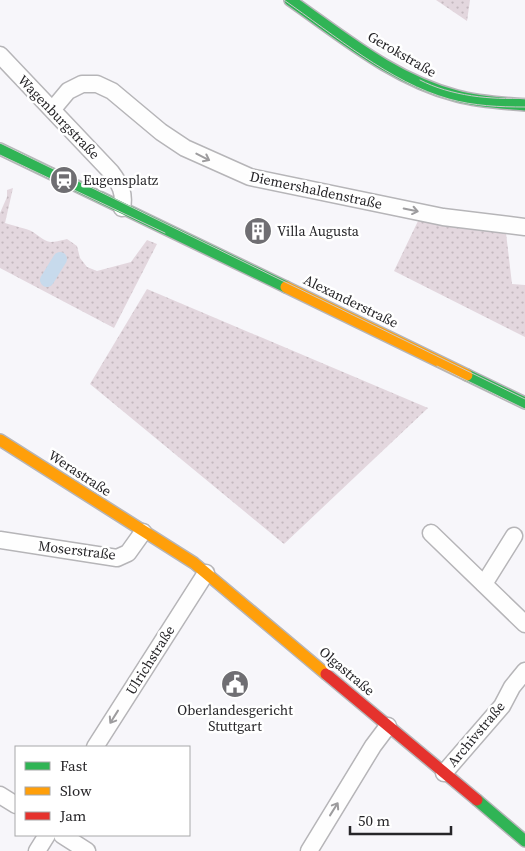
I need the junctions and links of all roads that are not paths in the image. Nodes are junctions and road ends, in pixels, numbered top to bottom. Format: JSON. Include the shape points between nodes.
{"nodes":[{"id":1,"x":290,"y":0,"type":"edge"},
{"id":2,"x":0,"y":55,"type":"edge"},
{"id":3,"x":525,"y":99,"type":"edge"},
{"id":4,"x":511,"y":103,"type":"junction"},
{"id":5,"x":525,"y":105,"type":"edge"},
{"id":6,"x":53,"y":109,"type":"junction"},
{"id":7,"x":0,"y":150,"type":"edge"},
{"id":8,"x":122,"y":208,"type":"junction"},
{"id":9,"x":525,"y":227,"type":"edge"},
{"id":10,"x":525,"y":403,"type":"edge"},
{"id":11,"x":0,"y":440,"type":"edge"},
{"id":12,"x":143,"y":532,"type":"junction"},
{"id":13,"x":431,"y":533,"type":"dead end"},
{"id":14,"x":514,"y":536,"type":"dead end"},
{"id":15,"x":0,"y":540,"type":"edge"},
{"id":16,"x":206,"y":572,"type":"junction"},
{"id":17,"x":484,"y":584,"type":"junction"},
{"id":18,"x":525,"y":624,"type":"edge"},
{"id":19,"x":525,"y":671,"type":"edge"},
{"id":20,"x":388,"y":726,"type":"junction"},
{"id":21,"x":95,"y":746,"type":"edge"},
{"id":22,"x":444,"y":773,"type":"junction"},
{"id":23,"x":0,"y":795,"type":"edge"},
{"id":24,"x":15,"y":804,"type":"edge"},
{"id":25,"x":46,"y":836,"type":"edge"},
{"id":26,"x":64,"y":836,"type":"edge"},
{"id":27,"x":525,"y":841,"type":"edge"},
{"id":28,"x":37,"y":851,"type":"edge"},
{"id":29,"x":88,"y":851,"type":"edge"},
{"id":30,"x":309,"y":851,"type":"edge"}],
"edges":[{"from":1,"to":4,"type":"street","name":"Gerokstraße","via":[[424,86],[450,95]]},
{"from":2,"to":6,"type":"street","name":"Wagenburgstraße"},
{"from":3,"to":4,"type":"street","name":"Gerokstraße"},
{"from":4,"to":5,"type":"street","name":"Gerokstraße"},
{"from":6,"to":8,"type":"street","name":"Wagenburgstraße","via":[[120,183]]},
{"from":6,"to":9,"type":"street","name":"Diemershaldenstraße","one_way":true,"via":[[68,92],[82,84],[97,84],[112,91],[161,132],[205,158],[250,177],[443,217]]},
{"from":7,"to":8,"type":"street"},
{"from":8,"to":10,"type":"street","name":"Alexanderstraße"},
{"from":11,"to":12,"type":"street","name":"Werastraße"},
{"from":12,"to":15,"type":"street","name":"Moserstraße","via":[[128,553],[117,558]]},
{"from":12,"to":16,"type":"street","name":"Olgastraße"},
{"from":13,"to":17,"type":"street"},
{"from":14,"to":17,"type":"street"},
{"from":16,"to":20,"type":"street","name":"Olgastraße"},
{"from":16,"to":21,"type":"street","name":"Ulrichstraße","one_way":true},
{"from":17,"to":18,"type":"street"},
{"from":19,"to":22,"type":"street","name":"Archivstraße","via":[[502,706]]},
{"from":20,"to":22,"type":"street","name":"Olgastraße"},
{"from":30,"to":20,"type":"street","one_way":true},
{"from":22,"to":27,"type":"street","name":"Olgastraße"},
{"from":23,"to":24,"type":"street"},
{"from":25,"to":28,"type":"street"},
{"from":26,"to":29,"type":"street"}]}
